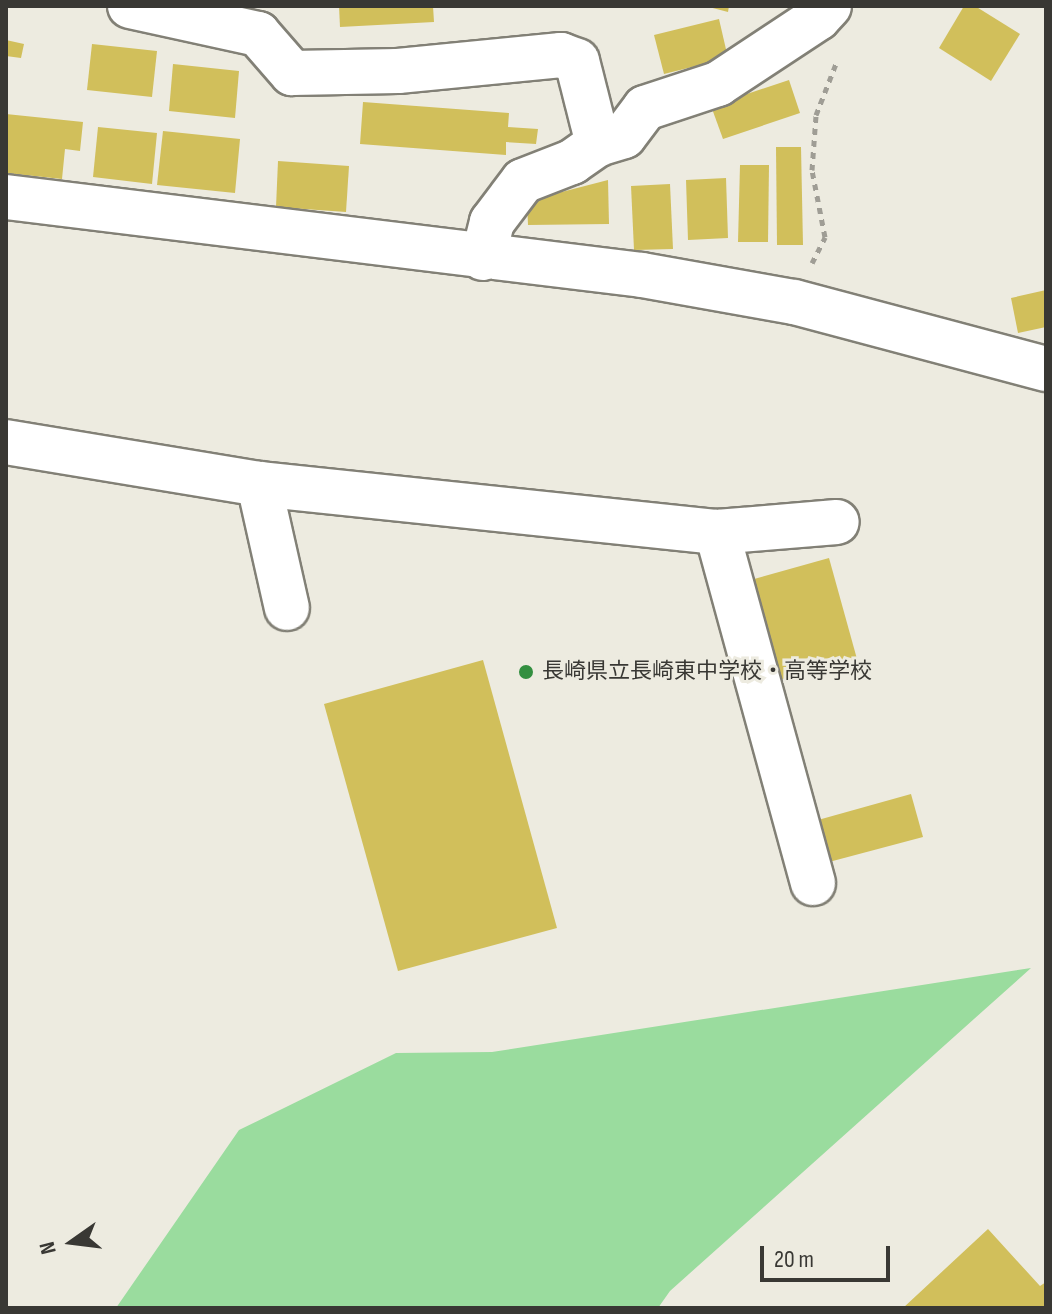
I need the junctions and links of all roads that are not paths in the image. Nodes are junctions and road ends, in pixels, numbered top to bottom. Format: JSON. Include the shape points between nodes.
{"nodes":[{"id":1,"x":130,"y":6,"type":"edge"},
{"id":2,"x":829,"y":6,"type":"edge"},
{"id":3,"x":598,"y":144,"type":"junction"},
{"id":4,"x":6,"y":197,"type":"edge"},
{"id":5,"x":483,"y":258,"type":"junction"},
{"id":6,"x":1046,"y":369,"type":"edge"},
{"id":7,"x":6,"y":442,"type":"edge"},
{"id":8,"x":259,"y":484,"type":"junction"},
{"id":9,"x":837,"y":522,"type":"dead end"},
{"id":10,"x":717,"y":532,"type":"junction"},
{"id":11,"x":287,"y":608,"type":"dead end"},
{"id":12,"x":813,"y":883,"type":"dead end"}],
"edges":[{"from":1,"to":3,"type":"street","via":[[258,34],[292,73],[398,71],[561,55],[577,61]]},
{"from":2,"to":3,"type":"street","via":[[718,84],[645,108],[624,136]]},
{"from":3,"to":5,"type":"street","via":[[572,162],[523,181],[492,222]]},
{"from":4,"to":5,"type":"street"},
{"from":5,"to":6,"type":"street","via":[[642,275],[794,302]]},
{"from":7,"to":8,"type":"street"},
{"from":8,"to":10,"type":"street"},
{"from":8,"to":11,"type":"street"},
{"from":9,"to":10,"type":"street"},
{"from":10,"to":12,"type":"street"}]}
